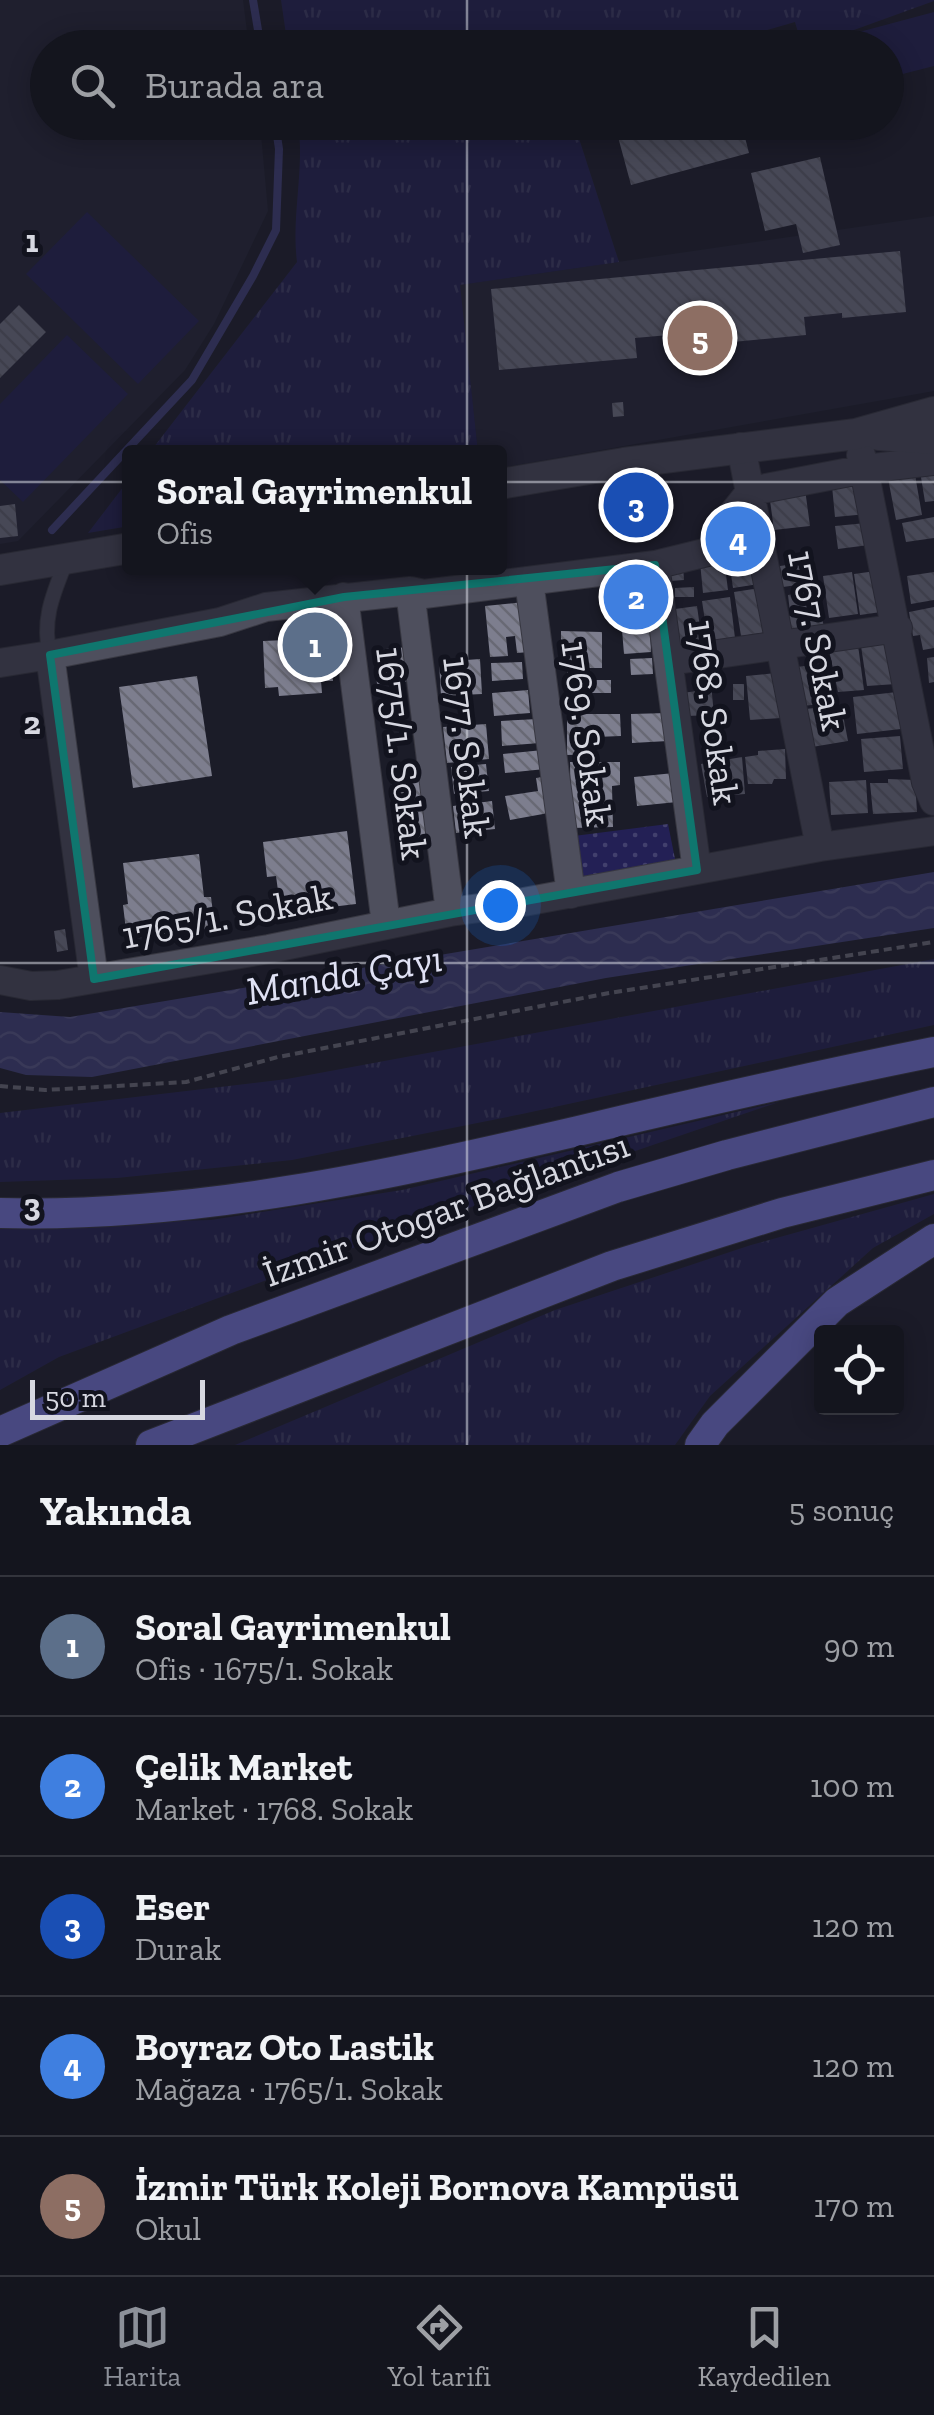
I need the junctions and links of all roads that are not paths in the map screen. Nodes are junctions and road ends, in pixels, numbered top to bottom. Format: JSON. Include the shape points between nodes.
{"nodes":[{"id":1,"x":934,"y":412,"type":"edge"},
{"id":2,"x":856,"y":434,"type":"junction"},
{"id":3,"x":934,"y":439,"type":"edge"},
{"id":4,"x":742,"y":447,"type":"junction"},
{"id":5,"x":934,"y":461,"type":"edge"},
{"id":6,"x":865,"y":470,"type":"junction"},
{"id":7,"x":507,"y":483,"type":"edge"},
{"id":8,"x":751,"y":491,"type":"junction"},
{"id":9,"x":122,"y":549,"type":"edge"},
{"id":10,"x":67,"y":559,"type":"junction"},
{"id":11,"x":656,"y":565,"type":"junction"},
{"id":12,"x":0,"y":570,"type":"edge"},
{"id":13,"x":530,"y":581,"type":"junction"},
{"id":14,"x":410,"y":591,"type":"junction"},
{"id":15,"x":344,"y":597,"type":"junction"},
{"id":16,"x":898,"y":628,"type":"junction"},
{"id":17,"x":780,"y":647,"type":"junction"},
{"id":18,"x":50,"y":655,"type":"junction"},
{"id":19,"x":669,"y":661,"type":"junction"},
{"id":20,"x":0,"y":663,"type":"edge"},
{"id":21,"x":934,"y":801,"type":"edge"},
{"id":22,"x":934,"y":831,"type":"edge"},
{"id":23,"x":820,"y":848,"type":"junction"},
{"id":24,"x":697,"y":870,"type":"junction"},
{"id":25,"x":571,"y":894,"type":"junction"},
{"id":26,"x":450,"y":912,"type":"junction"},
{"id":27,"x":386,"y":924,"type":"junction"},
{"id":28,"x":94,"y":979,"type":"junction"},
{"id":29,"x":0,"y":980,"type":"edge"},
{"id":30,"x":934,"y":1052,"type":"edge"},
{"id":31,"x":934,"y":1102,"type":"edge"},
{"id":32,"x":934,"y":1176,"type":"edge"},
{"id":33,"x":0,"y":1214,"type":"edge"},
{"id":34,"x":934,"y":1239,"type":"edge"},
{"id":35,"x":0,"y":1432,"type":"edge"},
{"id":36,"x":151,"y":1445,"type":"edge"},
{"id":37,"x":700,"y":1445,"type":"edge"}],
"edges":[{"from":1,"to":2,"type":"main road"},
{"from":2,"to":3,"type":"main road"},
{"from":2,"to":4,"type":"main road"},
{"from":2,"to":6,"type":"street"},
{"from":4,"to":7,"type":"main road"},
{"from":4,"to":8,"type":"street","name":"1767. Sokak"},
{"from":5,"to":6,"type":"street"},
{"from":6,"to":8,"type":"street"},
{"from":6,"to":16,"type":"street"},
{"from":8,"to":11,"type":"street","via":[[712,552]]},
{"from":8,"to":17,"type":"street","name":"1767. Sokak"},
{"from":9,"to":10,"type":"main road"},
{"from":10,"to":12,"type":"main road"},
{"from":10,"to":18,"type":"lane","via":[[47,611]]},
{"from":11,"to":13,"type":"street"},
{"from":11,"to":19,"type":"street","name":"1768. Sokak"},
{"from":13,"to":14,"type":"street"},
{"from":13,"to":25,"type":"street","name":"1769. Sokak"},
{"from":14,"to":15,"type":"street","name":"1675/1. Sokak"},
{"from":14,"to":26,"type":"street","name":"1677. Sokak"},
{"from":15,"to":18,"type":"street","via":[[266,607]]},
{"from":15,"to":27,"type":"street","name":"1675/1. Sokak"},
{"from":16,"to":17,"type":"street"},
{"from":16,"to":21,"type":"street"},
{"from":17,"to":19,"type":"street"},
{"from":17,"to":23,"type":"street","name":"1767. Sokak"},
{"from":18,"to":20,"type":"street"},
{"from":18,"to":28,"type":"street","name":"1765/1. Sokak"},
{"from":19,"to":24,"type":"street","name":"1768. Sokak"},
{"from":22,"to":23,"type":"street","name":"1765/1. Sokak"},
{"from":23,"to":24,"type":"street","name":"1765/1. Sokak"},
{"from":24,"to":25,"type":"street","name":"1765/1. Sokak"},
{"from":25,"to":26,"type":"street","name":"1765/1. Sokak"},
{"from":26,"to":27,"type":"street","name":"1765/1. Sokak"},
{"from":27,"to":28,"type":"street","name":"1765/1. Sokak"},
{"from":28,"to":29,"type":"street","via":[[30,986]]},
{"from":30,"to":33,"type":"highway","via":[[292,1190],[147,1210]]},
{"from":31,"to":35,"type":"highway","name":"İzmir Otogar Bağlantısı","via":[[618,1187],[231,1330]]},
{"from":32,"to":36,"type":"highway","via":[[782,1213],[612,1266]]},
{"from":34,"to":37,"type":"highway","via":[[836,1302]]}]}
